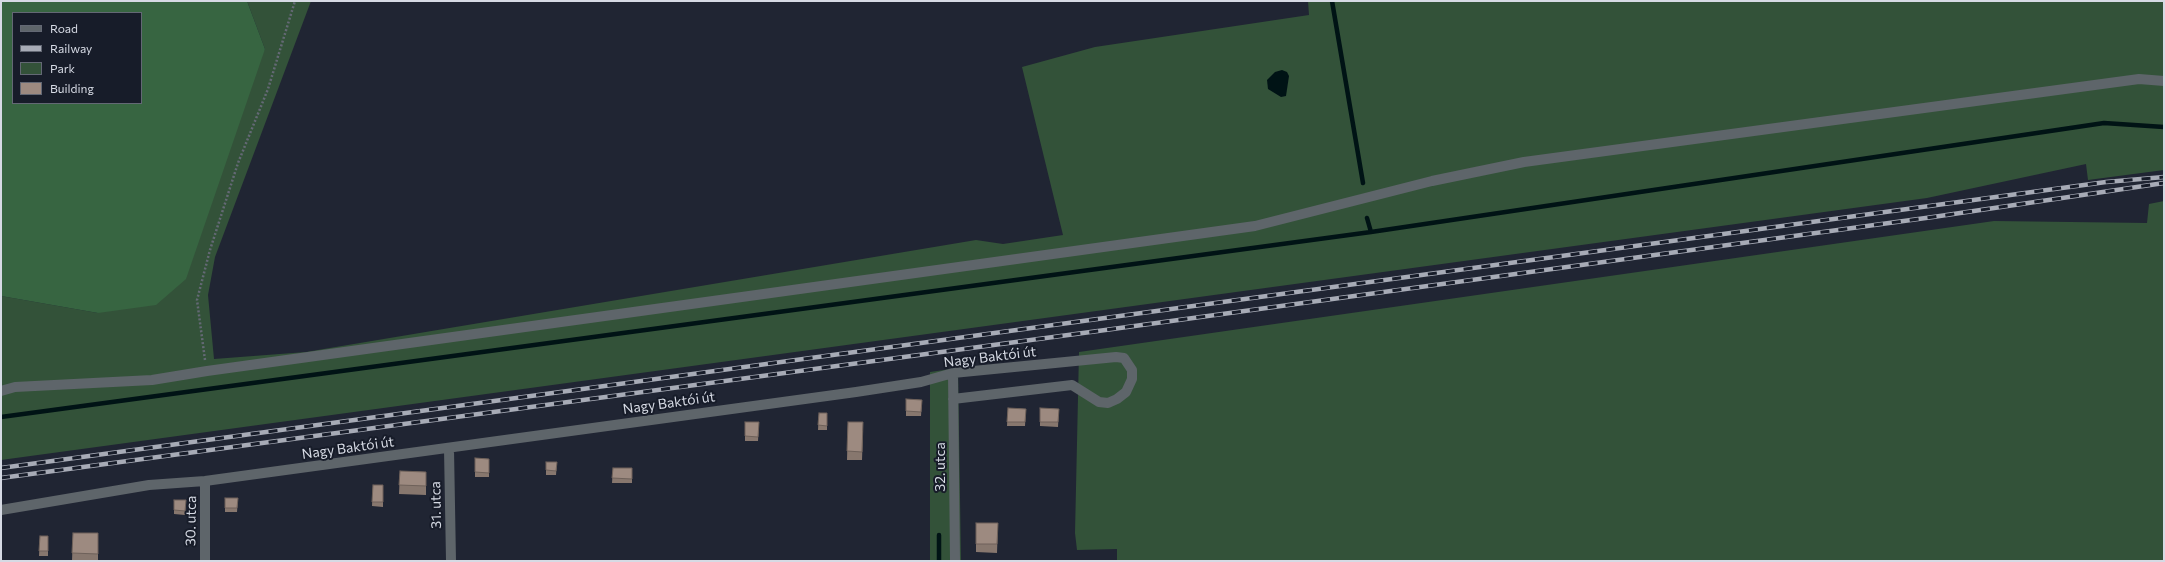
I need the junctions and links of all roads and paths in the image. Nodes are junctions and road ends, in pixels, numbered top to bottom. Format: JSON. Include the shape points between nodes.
{"nodes":[{"id":1,"x":295,"y":1,"type":"edge"},
{"id":2,"x":2164,"y":81,"type":"edge"},
{"id":3,"x":207,"y":370,"type":"junction"},
{"id":4,"x":953,"y":373,"type":"junction"},
{"id":5,"x":1,"y":391,"type":"edge"},
{"id":6,"x":953,"y":399,"type":"junction"},
{"id":7,"x":449,"y":449,"type":"junction"},
{"id":8,"x":205,"y":481,"type":"junction"},
{"id":9,"x":1,"y":510,"type":"edge"},
{"id":10,"x":204,"y":561,"type":"edge"},
{"id":11,"x":451,"y":561,"type":"edge"},
{"id":12,"x":955,"y":561,"type":"edge"}],
"edges":[{"from":1,"to":3,"type":"path","via":[[268,89],[238,163],[210,250],[198,300]]},
{"from":2,"to":3,"type":"street","via":[[2131,80],[1524,162],[1432,181],[1255,226]]},
{"from":3,"to":5,"type":"street","via":[[152,380],[22,387]]},
{"from":4,"to":6,"type":"street","name":"32. utca"},
{"from":4,"to":6,"type":"street","name":"Nagy Baktói út","via":[[1116,357],[1124,358],[1132,370],[1132,379],[1126,392],[1108,403],[1100,402],[1072,385]]},
{"from":4,"to":7,"type":"street","name":"Nagy Baktói út","via":[[921,382],[856,392]]},
{"from":6,"to":12,"type":"street","name":"32. utca"},
{"from":7,"to":8,"type":"street","name":"Nagy Baktói út"},
{"from":7,"to":11,"type":"street","name":"31. utca"},
{"from":8,"to":9,"type":"street","name":"Nagy Baktói út","via":[[149,485]]},
{"from":8,"to":10,"type":"street","name":"30. utca"}]}
